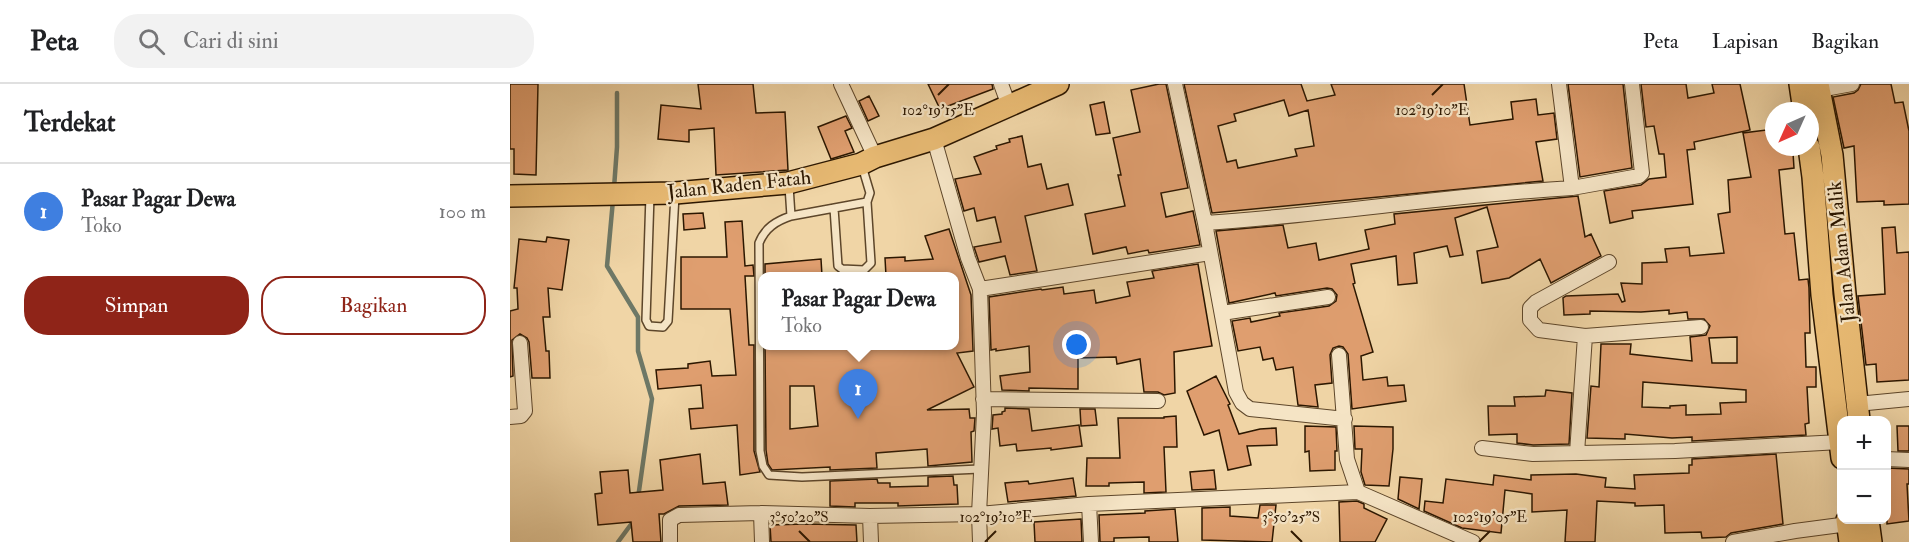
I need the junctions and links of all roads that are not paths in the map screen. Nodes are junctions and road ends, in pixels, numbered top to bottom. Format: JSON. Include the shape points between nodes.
{"nodes":[{"id":1,"x":841,"y":84,"type":"edge"},
{"id":2,"x":1001,"y":84,"type":"edge"},
{"id":3,"x":1058,"y":84,"type":"edge"},
{"id":4,"x":1175,"y":84,"type":"edge"},
{"id":5,"x":1559,"y":84,"type":"edge"},
{"id":6,"x":1632,"y":84,"type":"edge"},
{"id":7,"x":1851,"y":84,"type":"edge"},
{"id":8,"x":1812,"y":86,"type":"edge"},
{"id":9,"x":1807,"y":102,"type":"edge"},
{"id":10,"x":1009,"y":106,"type":"junction"},
{"id":11,"x":934,"y":139,"type":"junction"},
{"id":12,"x":1810,"y":156,"type":"edge"},
{"id":13,"x":868,"y":161,"type":"junction"},
{"id":14,"x":788,"y":183,"type":"junction"},
{"id":15,"x":1572,"y":188,"type":"junction"},
{"id":16,"x":675,"y":193,"type":"junction"},
{"id":17,"x":643,"y":194,"type":"junction"},
{"id":18,"x":510,"y":196,"type":"edge"},
{"id":19,"x":867,"y":202,"type":"junction"},
{"id":20,"x":834,"y":208,"type":"junction"},
{"id":21,"x":791,"y":216,"type":"junction"},
{"id":22,"x":1205,"y":223,"type":"junction"},
{"id":23,"x":1210,"y":253,"type":"junction"},
{"id":24,"x":1609,"y":262,"type":"dead end"},
{"id":25,"x":759,"y":272,"type":"edge"},
{"id":26,"x":980,"y":289,"type":"junction"},
{"id":27,"x":1845,"y":294,"type":"junction"},
{"id":28,"x":1822,"y":295,"type":"junction"},
{"id":29,"x":1328,"y":297,"type":"dead end"},
{"id":30,"x":1222,"y":313,"type":"junction"},
{"id":31,"x":1701,"y":327,"type":"dead end"},
{"id":32,"x":1585,"y":336,"type":"junction"},
{"id":33,"x":520,"y":343,"type":"dead end"},
{"id":34,"x":760,"y":350,"type":"edge"},
{"id":35,"x":1340,"y":355,"type":"dead end"},
{"id":36,"x":983,"y":399,"type":"junction"},
{"id":37,"x":1909,"y":399,"type":"edge"},
{"id":38,"x":1158,"y":401,"type":"dead end"},
{"id":39,"x":1858,"y":412,"type":"edge"},
{"id":40,"x":510,"y":417,"type":"edge"},
{"id":41,"x":1837,"y":417,"type":"edge"},
{"id":42,"x":1345,"y":419,"type":"junction"},
{"id":43,"x":1482,"y":448,"type":"dead end"},
{"id":44,"x":1837,"y":450,"type":"edge"},
{"id":45,"x":1577,"y":453,"type":"junction"},
{"id":46,"x":1891,"y":459,"type":"edge"},
{"id":47,"x":1909,"y":460,"type":"edge"},
{"id":48,"x":980,"y":469,"type":"junction"},
{"id":49,"x":1358,"y":492,"type":"junction"},
{"id":50,"x":1089,"y":504,"type":"junction"},
{"id":51,"x":761,"y":513,"type":"junction"},
{"id":52,"x":979,"y":514,"type":"junction"},
{"id":53,"x":870,"y":516,"type":"junction"},
{"id":54,"x":1853,"y":526,"type":"edge"},
{"id":55,"x":669,"y":542,"type":"edge"},
{"id":56,"x":762,"y":542,"type":"edge"},
{"id":57,"x":871,"y":542,"type":"edge"},
{"id":58,"x":980,"y":542,"type":"edge"},
{"id":59,"x":1091,"y":542,"type":"edge"},
{"id":60,"x":1473,"y":542,"type":"edge"},
{"id":61,"x":1733,"y":542,"type":"edge"},
{"id":62,"x":1871,"y":542,"type":"edge"}],
"edges":[{"from":1,"to":13,"type":"street"},
{"from":2,"to":10,"type":"street"},
{"from":3,"to":10,"type":"main road","name":"Jalan Raden Fatah"},
{"from":4,"to":22,"type":"street"},
{"from":5,"to":15,"type":"street"},
{"from":6,"to":15,"type":"street","via":[[1642,173]]},
{"from":7,"to":8,"type":"street"},
{"from":8,"to":9,"type":"main road"},
{"from":8,"to":27,"type":"main road","name":"Jalan Adam Malik","via":[[1832,155]]},
{"from":10,"to":11,"type":"main road","name":"Jalan Raden Fatah"},
{"from":11,"to":13,"type":"main road","name":"Jalan Raden Fatah"},
{"from":11,"to":26,"type":"street"},
{"from":12,"to":28,"type":"main road","name":"Jalan Adam Malik"},
{"from":13,"to":14,"type":"main road","name":"Jalan Raden Fatah"},
{"from":13,"to":19,"type":"lane"},
{"from":14,"to":16,"type":"main road","name":"Jalan Raden Fatah"},
{"from":14,"to":21,"type":"lane"},
{"from":15,"to":22,"type":"street"},
{"from":16,"to":17,"type":"main road","name":"Jalan Raden Fatah"},
{"from":16,"to":17,"type":"lane","via":[[668,321],[663,327],[653,328],[646,320]]},
{"from":17,"to":18,"type":"main road","name":"Jalan Raden Fatah"},
{"from":19,"to":20,"type":"lane"},
{"from":19,"to":20,"type":"lane","via":[[871,263],[864,270],[838,266]]},
{"from":20,"to":21,"type":"lane"},
{"from":21,"to":25,"type":"lane","via":[[763,234],[759,243]]},
{"from":22,"to":23,"type":"street"},
{"from":23,"to":26,"type":"street"},
{"from":23,"to":30,"type":"street"},
{"from":24,"to":32,"type":"street","via":[[1530,308],[1530,320],[1539,330]]},
{"from":26,"to":36,"type":"street"},
{"from":27,"to":28,"type":"main road"},
{"from":27,"to":39,"type":"main road","name":"Jalan Adam Malik"},
{"from":28,"to":41,"type":"main road","name":"Jalan Adam Malik"},
{"from":29,"to":30,"type":"street"},
{"from":30,"to":42,"type":"street","via":[[1236,392],[1245,406]]},
{"from":31,"to":32,"type":"street"},
{"from":32,"to":45,"type":"street"},
{"from":33,"to":40,"type":"street","via":[[525,411],[521,416]]},
{"from":34,"to":48,"type":"lane","via":[[760,451],[769,475]]},
{"from":35,"to":42,"type":"street"},
{"from":36,"to":38,"type":"street"},
{"from":36,"to":48,"type":"street"},
{"from":37,"to":39,"type":"street"},
{"from":42,"to":49,"type":"street","via":[[1347,459]]},
{"from":43,"to":45,"type":"street","via":[[1533,454]]},
{"from":44,"to":45,"type":"street"},
{"from":46,"to":47,"type":"street"},
{"from":48,"to":52,"type":"street"},
{"from":49,"to":50,"type":"street"},
{"from":49,"to":60,"type":"street"},
{"from":50,"to":52,"type":"street"},
{"from":50,"to":59,"type":"street"},
{"from":51,"to":53,"type":"street"},
{"from":51,"to":55,"type":"street","via":[[674,516],[668,529]]},
{"from":51,"to":56,"type":"street"},
{"from":52,"to":53,"type":"street"},
{"from":52,"to":58,"type":"street"},
{"from":53,"to":57,"type":"street"},
{"from":54,"to":61,"type":"street"},
{"from":54,"to":62,"type":"main road"}]}
